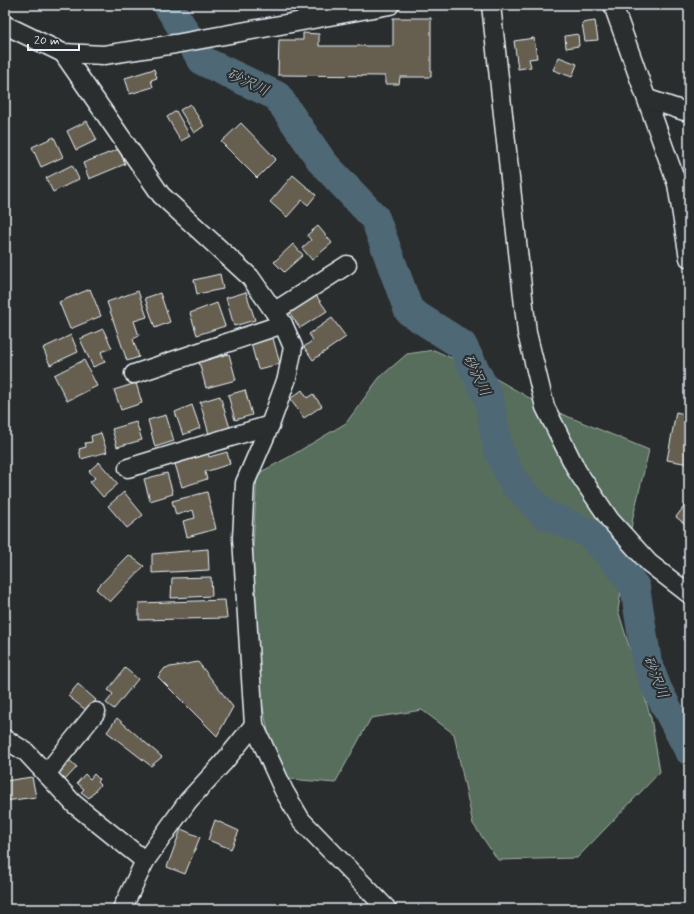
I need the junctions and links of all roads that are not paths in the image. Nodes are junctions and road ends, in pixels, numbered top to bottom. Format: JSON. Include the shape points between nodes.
{"nodes":[{"id":1,"x":390,"y":5,"type":"edge"},
{"id":2,"x":491,"y":5,"type":"edge"},
{"id":3,"x":614,"y":5,"type":"edge"},
{"id":4,"x":5,"y":25,"type":"edge"},
{"id":5,"x":63,"y":53,"type":"junction"},
{"id":6,"x":648,"y":99,"type":"junction"},
{"id":7,"x":689,"y":110,"type":"edge"},
{"id":8,"x":689,"y":258,"type":"edge"},
{"id":9,"x":347,"y":265,"type":"dead end"},
{"id":10,"x":279,"y":318,"type":"junction"},
{"id":11,"x":134,"y":374,"type":"dead end"},
{"id":12,"x":270,"y":425,"type":"junction"},
{"id":13,"x":128,"y":468,"type":"dead end"},
{"id":14,"x":689,"y":594,"type":"edge"},
{"id":15,"x":96,"y":712,"type":"dead end"},
{"id":16,"x":254,"y":725,"type":"junction"},
{"id":17,"x":5,"y":739,"type":"edge"},
{"id":18,"x":46,"y":774,"type":"junction"},
{"id":19,"x":145,"y":861,"type":"junction"},
{"id":20,"x":122,"y":909,"type":"edge"},
{"id":21,"x":387,"y":909,"type":"edge"}],
"edges":[{"from":1,"to":5,"type":"street","via":[[104,55]]},
{"from":2,"to":14,"type":"street","via":[[527,333],[546,407],[577,471],[610,520],[649,563]]},
{"from":3,"to":6,"type":"street"},
{"from":4,"to":5,"type":"street"},
{"from":5,"to":10,"type":"street","via":[[161,195],[250,277]]},
{"from":6,"to":7,"type":"street","via":[[684,111]]},
{"from":6,"to":8,"type":"street","via":[[677,184]]},
{"from":9,"to":10,"type":"street"},
{"from":10,"to":11,"type":"street"},
{"from":10,"to":12,"type":"street","via":[[293,347],[287,378]]},
{"from":12,"to":13,"type":"street"},
{"from":12,"to":16,"type":"street","via":[[244,483],[242,538]]},
{"from":15,"to":18,"type":"street"},
{"from":16,"to":19,"type":"street","via":[[223,764],[188,801]]},
{"from":16,"to":21,"type":"street","via":[[284,791],[301,820]]},
{"from":17,"to":18,"type":"street","via":[[26,752]]},
{"from":18,"to":19,"type":"street","via":[[74,804]]},
{"from":19,"to":20,"type":"street"}]}
